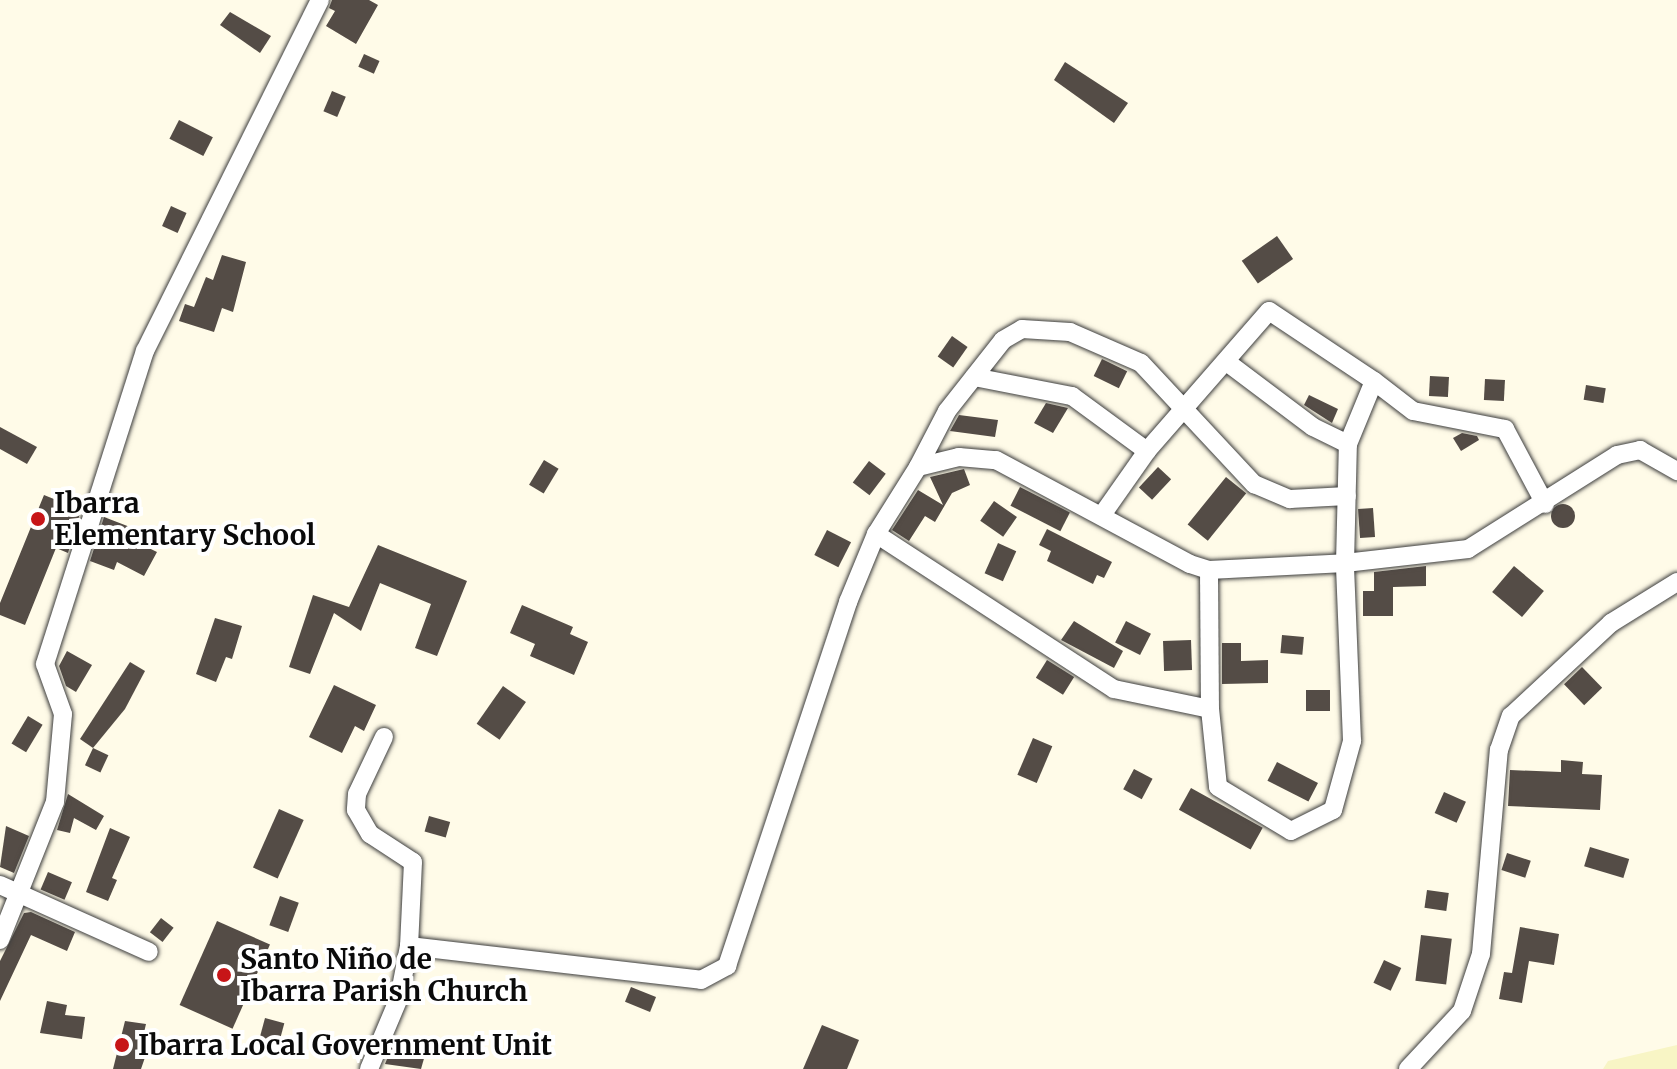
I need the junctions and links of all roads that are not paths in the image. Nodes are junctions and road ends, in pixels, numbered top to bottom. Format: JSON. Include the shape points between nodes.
{"nodes":[{"id":1,"x":320,"y":0,"type":"edge"},
{"id":2,"x":1228,"y":363,"type":"junction"},
{"id":3,"x":974,"y":377,"type":"junction"},
{"id":4,"x":1374,"y":381,"type":"junction"},
{"id":5,"x":1187,"y":408,"type":"junction"},
{"id":6,"x":1348,"y":444,"type":"junction"},
{"id":7,"x":1147,"y":451,"type":"junction"},
{"id":8,"x":918,"y":467,"type":"junction"},
{"id":9,"x":1677,"y":471,"type":"edge"},
{"id":10,"x":1347,"y":496,"type":"junction"},
{"id":11,"x":1545,"y":504,"type":"junction"},
{"id":12,"x":1102,"y":515,"type":"junction"},
{"id":13,"x":876,"y":534,"type":"junction"},
{"id":14,"x":1345,"y":563,"type":"junction"},
{"id":15,"x":1209,"y":570,"type":"junction"},
{"id":16,"x":1677,"y":582,"type":"edge"},
{"id":17,"x":1210,"y":709,"type":"junction"},
{"id":18,"x":384,"y":737,"type":"dead end"},
{"id":19,"x":0,"y":885,"type":"edge"},
{"id":20,"x":20,"y":893,"type":"junction"},
{"id":21,"x":0,"y":940,"type":"edge"},
{"id":22,"x":409,"y":946,"type":"junction"},
{"id":23,"x":149,"y":952,"type":"dead end"},
{"id":24,"x":369,"y":1069,"type":"edge"},
{"id":25,"x":1408,"y":1069,"type":"edge"}],
"edges":[{"from":1,"to":20,"type":"street","via":[[145,351],[45,664],[63,714],[55,802]]},
{"from":2,"to":4,"type":"street","via":[[1269,311]]},
{"from":2,"to":5,"type":"street"},
{"from":2,"to":6,"type":"street","via":[[1313,427]]},
{"from":3,"to":5,"type":"street","via":[[1003,340],[1022,329],[1070,332],[1141,363]]},
{"from":3,"to":7,"type":"street","via":[[1072,396]]},
{"from":3,"to":8,"type":"street","via":[[947,411]]},
{"from":4,"to":6,"type":"street"},
{"from":4,"to":11,"type":"street","via":[[1413,411],[1505,429]]},
{"from":5,"to":7,"type":"street"},
{"from":5,"to":10,"type":"street","via":[[1254,484],[1290,499]]},
{"from":6,"to":10,"type":"street"},
{"from":7,"to":12,"type":"street"},
{"from":8,"to":12,"type":"street","via":[[959,457],[996,460]]},
{"from":8,"to":13,"type":"street"},
{"from":9,"to":11,"type":"street","via":[[1640,450],[1617,455]]},
{"from":10,"to":14,"type":"street"},
{"from":11,"to":14,"type":"street","via":[[1468,549]]},
{"from":12,"to":15,"type":"street"},
{"from":13,"to":17,"type":"street","via":[[1114,689]]},
{"from":13,"to":22,"type":"street","via":[[848,602],[727,966],[701,980]]},
{"from":14,"to":15,"type":"street"},
{"from":14,"to":17,"type":"street","via":[[1352,741],[1333,810],[1291,831],[1218,787]]},
{"from":15,"to":17,"type":"street"},
{"from":16,"to":25,"type":"street","via":[[1611,623],[1511,716],[1499,750],[1481,954],[1462,1011]]},
{"from":18,"to":22,"type":"street","via":[[357,794],[356,810],[370,834],[413,862]]},
{"from":19,"to":20,"type":"street"},
{"from":20,"to":21,"type":"street"},
{"from":20,"to":23,"type":"street"},
{"from":22,"to":24,"type":"street","via":[[399,998]]}]}
